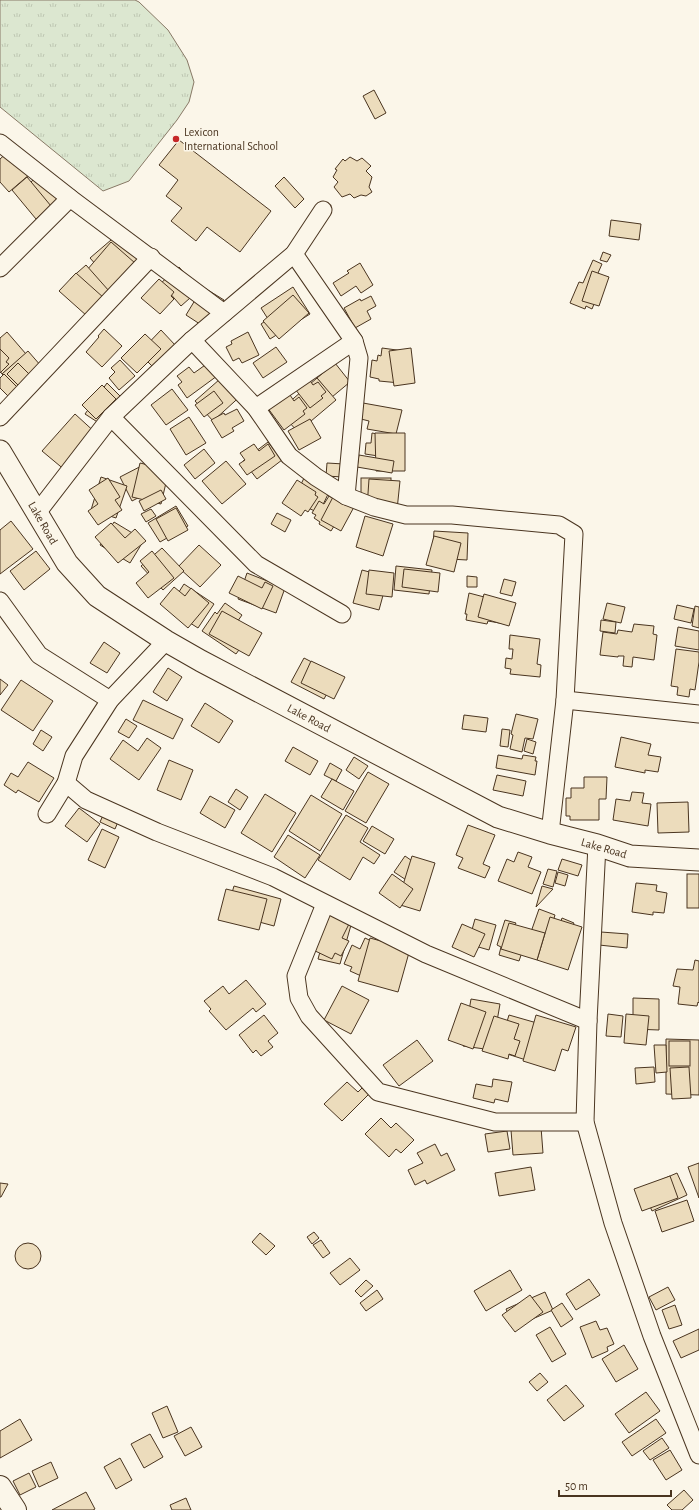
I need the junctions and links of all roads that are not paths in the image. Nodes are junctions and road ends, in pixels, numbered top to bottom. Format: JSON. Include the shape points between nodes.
{"nodes":[{"id":1,"x":0,"y":143,"type":"edge"},
{"id":2,"x":70,"y":198,"type":"junction"},
{"id":3,"x":322,"y":210,"type":"dead end"},
{"id":4,"x":294,"y":254,"type":"junction"},
{"id":5,"x":150,"y":257,"type":"junction"},
{"id":6,"x":0,"y":268,"type":"edge"},
{"id":7,"x":224,"y":313,"type":"junction"},
{"id":8,"x":192,"y":340,"type":"junction"},
{"id":9,"x":354,"y":341,"type":"junction"},
{"id":10,"x":256,"y":408,"type":"junction"},
{"id":11,"x":0,"y":417,"type":"edge"},
{"id":12,"x":111,"y":417,"type":"junction"},
{"id":13,"x":0,"y":451,"type":"edge"},
{"id":14,"x":346,"y":496,"type":"junction"},
{"id":15,"x":37,"y":513,"type":"junction"},
{"id":16,"x":0,"y":601,"type":"edge"},
{"id":17,"x":342,"y":614,"type":"dead end"},
{"id":18,"x":166,"y":641,"type":"junction"},
{"id":19,"x":110,"y":700,"type":"junction"},
{"id":20,"x":565,"y":700,"type":"junction"},
{"id":21,"x":699,"y":714,"type":"edge"},
{"id":22,"x":66,"y":783,"type":"junction"},
{"id":23,"x":47,"y":814,"type":"dead end"},
{"id":24,"x":550,"y":833,"type":"junction"},
{"id":25,"x":597,"y":845,"type":"junction"},
{"id":26,"x":699,"y":860,"type":"edge"},
{"id":27,"x":325,"y":904,"type":"junction"},
{"id":28,"x":588,"y":1021,"type":"junction"},
{"id":29,"x":585,"y":1122,"type":"junction"},
{"id":30,"x":699,"y":1455,"type":"edge"},
{"id":31,"x":0,"y":1488,"type":"edge"},
{"id":32,"x":15,"y":1510,"type":"edge"}],
"edges":[{"from":1,"to":2,"type":"street"},
{"from":2,"to":5,"type":"street"},
{"from":2,"to":6,"type":"street"},
{"from":3,"to":4,"type":"street"},
{"from":4,"to":7,"type":"street"},
{"from":4,"to":9,"type":"street"},
{"from":5,"to":7,"type":"street"},
{"from":5,"to":11,"type":"street"},
{"from":7,"to":8,"type":"street"},
{"from":8,"to":10,"type":"street"},
{"from":8,"to":12,"type":"street"},
{"from":9,"to":10,"type":"street"},
{"from":9,"to":14,"type":"street","via":[[359,358]]},
{"from":10,"to":14,"type":"street","via":[[289,456]]},
{"from":12,"to":15,"type":"street"},
{"from":12,"to":17,"type":"street","via":[[256,564]]},
{"from":13,"to":15,"type":"main road","name":"Lake Road"},
{"from":14,"to":20,"type":"street","via":[[374,507],[406,515],[452,516],[559,525],[574,534]]},
{"from":15,"to":18,"type":"main road","name":"Lake Road","via":[[67,563],[97,596]]},
{"from":16,"to":19,"type":"street","via":[[39,656]]},
{"from":18,"to":19,"type":"street"},
{"from":18,"to":24,"type":"main road","name":"Lake Road","via":[[498,817]]},
{"from":19,"to":22,"type":"street","via":[[74,756]]},
{"from":20,"to":21,"type":"street"},
{"from":20,"to":24,"type":"street"},
{"from":22,"to":23,"type":"street"},
{"from":22,"to":27,"type":"street","via":[[86,800],[157,832],[273,877]]},
{"from":24,"to":25,"type":"main road","name":"Lake Road"},
{"from":25,"to":26,"type":"main road","name":"Lake Road","via":[[630,856]]},
{"from":25,"to":28,"type":"street"},
{"from":27,"to":28,"type":"street","via":[[426,954]]},
{"from":27,"to":29,"type":"street","via":[[296,976],[298,998],[309,1016],[378,1092],[495,1122]]},
{"from":28,"to":29,"type":"street"},
{"from":29,"to":30,"type":"street","via":[[613,1224],[652,1336]]},
{"from":31,"to":32,"type":"highway"}]}
